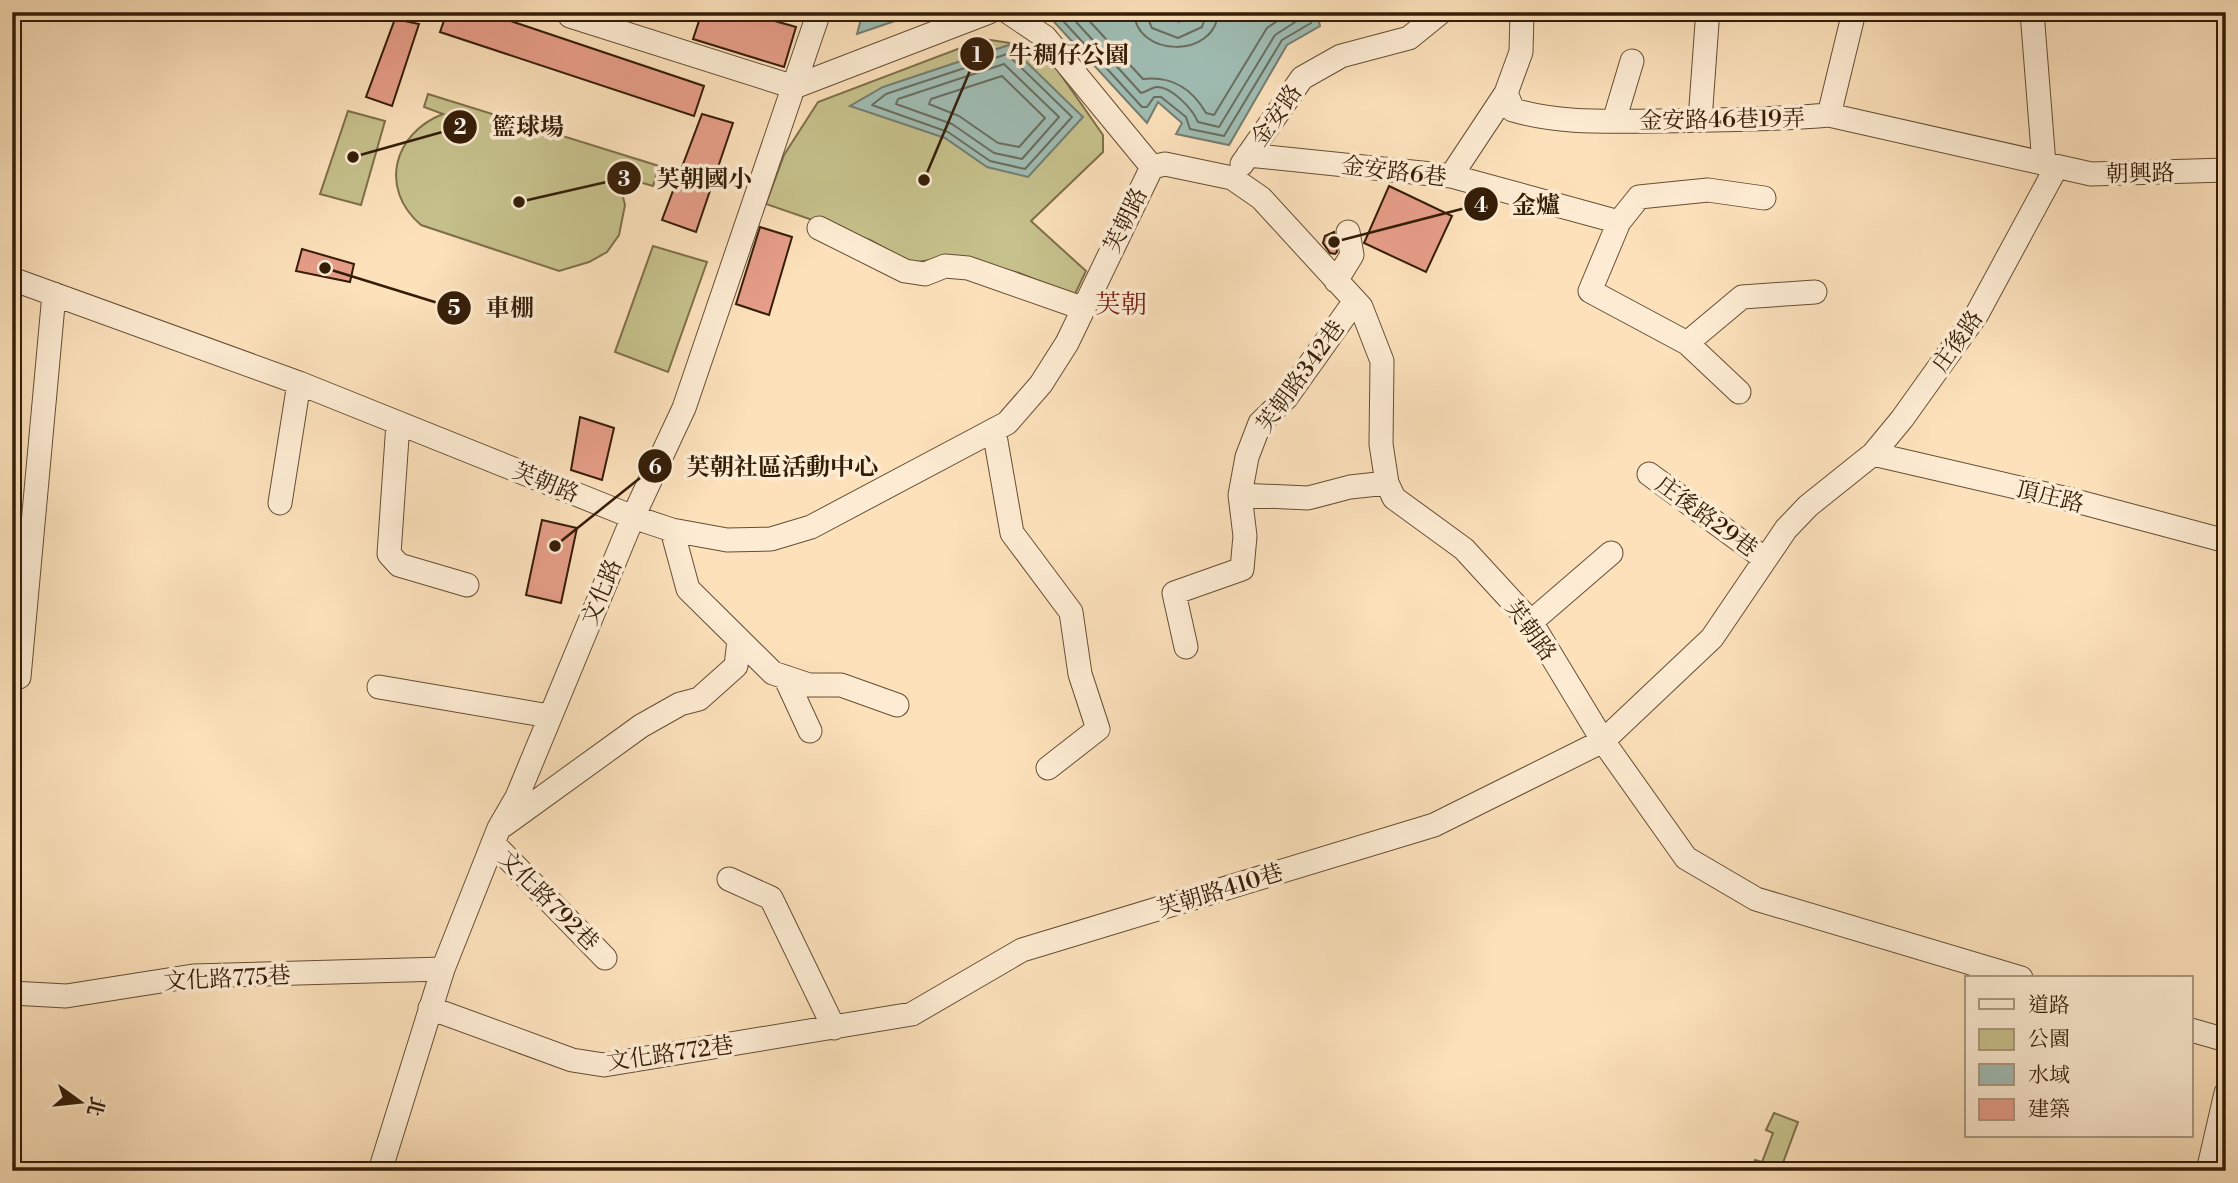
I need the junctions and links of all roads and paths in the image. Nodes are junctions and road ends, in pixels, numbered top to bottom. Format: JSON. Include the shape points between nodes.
{"nodes":[{"id":1,"x":819,"y":12,"type":"edge"},
{"id":2,"x":989,"y":12,"type":"edge"},
{"id":3,"x":1008,"y":12,"type":"edge"},
{"id":4,"x":1441,"y":12,"type":"edge"},
{"id":5,"x":1522,"y":12,"type":"edge"},
{"id":6,"x":1854,"y":12,"type":"edge"},
{"id":7,"x":2032,"y":12,"type":"edge"},
{"id":8,"x":570,"y":16,"type":"dead end"},
{"id":9,"x":1706,"y":23,"type":"dead end"},
{"id":10,"x":1632,"y":61,"type":"dead end"},
{"id":11,"x":794,"y":87,"type":"junction"},
{"id":12,"x":1506,"y":93,"type":"junction"},
{"id":13,"x":1829,"y":115,"type":"junction"},
{"id":14,"x":1700,"y":120,"type":"junction"},
{"id":15,"x":1614,"y":121,"type":"junction"},
{"id":16,"x":1248,"y":155,"type":"junction"},
{"id":17,"x":2050,"y":166,"type":"junction"},
{"id":18,"x":1152,"y":167,"type":"junction"},
{"id":19,"x":2226,"y":170,"type":"edge"},
{"id":20,"x":1451,"y":176,"type":"junction"},
{"id":21,"x":1232,"y":178,"type":"junction"},
{"id":22,"x":1764,"y":198,"type":"dead end"},
{"id":23,"x":1619,"y":222,"type":"junction"},
{"id":24,"x":819,"y":228,"type":"dead end"},
{"id":25,"x":1348,"y":232,"type":"dead end"},
{"id":26,"x":12,"y":279,"type":"edge"},
{"id":27,"x":1336,"y":281,"type":"junction"},
{"id":28,"x":1815,"y":292,"type":"dead end"},
{"id":29,"x":54,"y":294,"type":"junction"},
{"id":30,"x":1354,"y":300,"type":"junction"},
{"id":31,"x":1082,"y":307,"type":"junction"},
{"id":32,"x":1687,"y":343,"type":"junction"},
{"id":33,"x":299,"y":383,"type":"junction"},
{"id":34,"x":1739,"y":392,"type":"dead end"},
{"id":35,"x":398,"y":423,"type":"junction"},
{"id":36,"x":994,"y":430,"type":"junction"},
{"id":37,"x":1873,"y":454,"type":"junction"},
{"id":38,"x":1649,"y":474,"type":"dead end"},
{"id":39,"x":1387,"y":483,"type":"junction"},
{"id":40,"x":1240,"y":495,"type":"junction"},
{"id":41,"x":280,"y":503,"type":"dead end"},
{"id":42,"x":633,"y":517,"type":"junction"},
{"id":43,"x":672,"y":530,"type":"junction"},
{"id":44,"x":2226,"y":541,"type":"edge"},
{"id":45,"x":1611,"y":553,"type":"dead end"},
{"id":46,"x":1765,"y":559,"type":"junction"},
{"id":47,"x":467,"y":585,"type":"dead end"},
{"id":48,"x":1531,"y":622,"type":"junction"},
{"id":49,"x":739,"y":640,"type":"junction"},
{"id":50,"x":1186,"y":647,"type":"dead end"},
{"id":51,"x":19,"y":677,"type":"dead end"},
{"id":52,"x":785,"y":677,"type":"junction"},
{"id":53,"x":379,"y":687,"type":"dead end"},
{"id":54,"x":897,"y":705,"type":"dead end"},
{"id":55,"x":549,"y":716,"type":"junction"},
{"id":56,"x":810,"y":731,"type":"dead end"},
{"id":57,"x":1603,"y":741,"type":"junction"},
{"id":58,"x":1048,"y":768,"type":"dead end"},
{"id":59,"x":496,"y":836,"type":"junction"},
{"id":60,"x":729,"y":879,"type":"dead end"},
{"id":61,"x":606,"y":958,"type":"dead end"},
{"id":62,"x":443,"y":970,"type":"junction"},
{"id":63,"x":2014,"y":976,"type":"edge"},
{"id":64,"x":12,"y":993,"type":"edge"},
{"id":65,"x":430,"y":1008,"type":"junction"},
{"id":66,"x":834,"y":1028,"type":"junction"},
{"id":67,"x":2192,"y":1030,"type":"edge"},
{"id":68,"x":2226,"y":1040,"type":"edge"},
{"id":69,"x":2226,"y":1093,"type":"edge"},
{"id":70,"x":380,"y":1171,"type":"edge"},
{"id":71,"x":2208,"y":1171,"type":"edge"}],
"edges":[{"from":1,"to":11,"type":"street","name":"文化路"},
{"from":2,"to":11,"type":"street"},
{"from":3,"to":18,"type":"street","via":[[1045,37]]},
{"from":4,"to":16,"type":"street","name":"金安路","via":[[1409,38],[1341,56],[1302,78]]},
{"from":5,"to":12,"type":"street","via":[[1521,52]]},
{"from":6,"to":13,"type":"street"},
{"from":7,"to":17,"type":"street"},
{"from":8,"to":11,"type":"street"},
{"from":9,"to":14,"type":"street"},
{"from":10,"to":15,"type":"street","name":"金安路46巷19弄"},
{"from":11,"to":42,"type":"street","name":"文化路","via":[[684,408]]},
{"from":12,"to":15,"type":"street","name":"金安路46巷19弄","via":[[1513,110],[1539,117]]},
{"from":12,"to":20,"type":"street"},
{"from":13,"to":14,"type":"street","name":"金安路46巷19弄","via":[[1748,122]]},
{"from":13,"to":17,"type":"street"},
{"from":14,"to":15,"type":"street","name":"金安路46巷19弄"},
{"from":16,"to":20,"type":"street","name":"金安路6巷"},
{"from":16,"to":21,"type":"street","name":"金安路"},
{"from":17,"to":19,"type":"street","name":"朝興路","via":[[2091,174]]},
{"from":17,"to":37,"type":"street","name":"庄後路","via":[[1977,314]]},
{"from":18,"to":21,"type":"street","name":"芙朝路","via":[[1165,164]]},
{"from":18,"to":31,"type":"street","name":"芙朝路"},
{"from":20,"to":23,"type":"street","name":"金安路6巷"},
{"from":21,"to":27,"type":"street","name":"芙朝路","via":[[1261,198]]},
{"from":22,"to":23,"type":"street","via":[[1708,190],[1639,197]]},
{"from":23,"to":32,"type":"street","via":[[1590,291]]},
{"from":24,"to":31,"type":"street","via":[[905,271],[925,274],[945,267],[968,268]]},
{"from":25,"to":27,"type":"street","via":[[1352,256]]},
{"from":26,"to":29,"type":"street","name":"芙朝路"},
{"from":27,"to":30,"type":"street","name":"芙朝路"},
{"from":28,"to":32,"type":"street","via":[[1742,297]]},
{"from":29,"to":33,"type":"street","name":"芙朝路"},
{"from":29,"to":51,"type":"street"},
{"from":30,"to":39,"type":"street","name":"芙朝路","via":[[1382,361],[1381,444]]},
{"from":30,"to":40,"type":"street","name":"芙朝路342巷","via":[[1286,398],[1260,423]]},
{"from":31,"to":36,"type":"street","name":"芙朝路","via":[[1041,384],[1007,423]]},
{"from":32,"to":34,"type":"street"},
{"from":33,"to":35,"type":"street","name":"芙朝路"},
{"from":33,"to":41,"type":"street"},
{"from":35,"to":42,"type":"street","name":"芙朝路"},
{"from":35,"to":47,"type":"street","via":[[389,555],[399,565]]},
{"from":36,"to":43,"type":"street","name":"芙朝路","via":[[811,527],[771,539],[727,540]]},
{"from":36,"to":58,"type":"street","via":[[1012,533],[1071,612],[1080,674],[1098,729]]},
{"from":37,"to":44,"type":"street","name":"頂庄路"},
{"from":37,"to":46,"type":"street","name":"庄後路","via":[[1808,506]]},
{"from":38,"to":46,"type":"street","name":"庄後路29巷"},
{"from":39,"to":40,"type":"street","via":[[1308,498]]},
{"from":39,"to":48,"type":"street","name":"芙朝路","via":[[1394,498],[1464,549]]},
{"from":40,"to":50,"type":"street","name":"芙朝路342巷","via":[[1245,536],[1242,569],[1174,593]]},
{"from":42,"to":43,"type":"street","name":"芙朝路"},
{"from":42,"to":55,"type":"street","name":"文化路"},
{"from":43,"to":49,"type":"street","via":[[688,589]]},
{"from":45,"to":48,"type":"street"},
{"from":46,"to":57,"type":"street","name":"庄後路","via":[[1712,638]]},
{"from":48,"to":57,"type":"street","name":"芙朝路"},
{"from":49,"to":52,"type":"street","via":[[773,673]]},
{"from":49,"to":59,"type":"street","via":[[736,666],[699,698],[641,726]]},
{"from":52,"to":54,"type":"street","via":[[809,685],[841,685]]},
{"from":52,"to":56,"type":"street"},
{"from":53,"to":55,"type":"street"},
{"from":55,"to":59,"type":"street","name":"文化路"},
{"from":57,"to":63,"type":"street","name":"芙朝路","via":[[1670,839],[1686,858],[1715,878],[1756,899]]},
{"from":57,"to":66,"type":"street","name":"芙朝路410巷","via":[[1434,825],[1022,950],[912,1014]]},
{"from":59,"to":61,"type":"street","name":"文化路792巷"},
{"from":59,"to":62,"type":"street","name":"文化路"},
{"from":60,"to":66,"type":"street","via":[[771,898]]},
{"from":62,"to":64,"type":"street","name":"文化路775巷","via":[[193,976],[66,996]]},
{"from":62,"to":65,"type":"street","name":"文化路"},
{"from":65,"to":66,"type":"street","name":"文化路772巷","via":[[572,1060],[604,1065]]},
{"from":65,"to":70,"type":"street","name":"文化路"},
{"from":67,"to":68,"type":"street"},
{"from":69,"to":71,"type":"street"}]}
